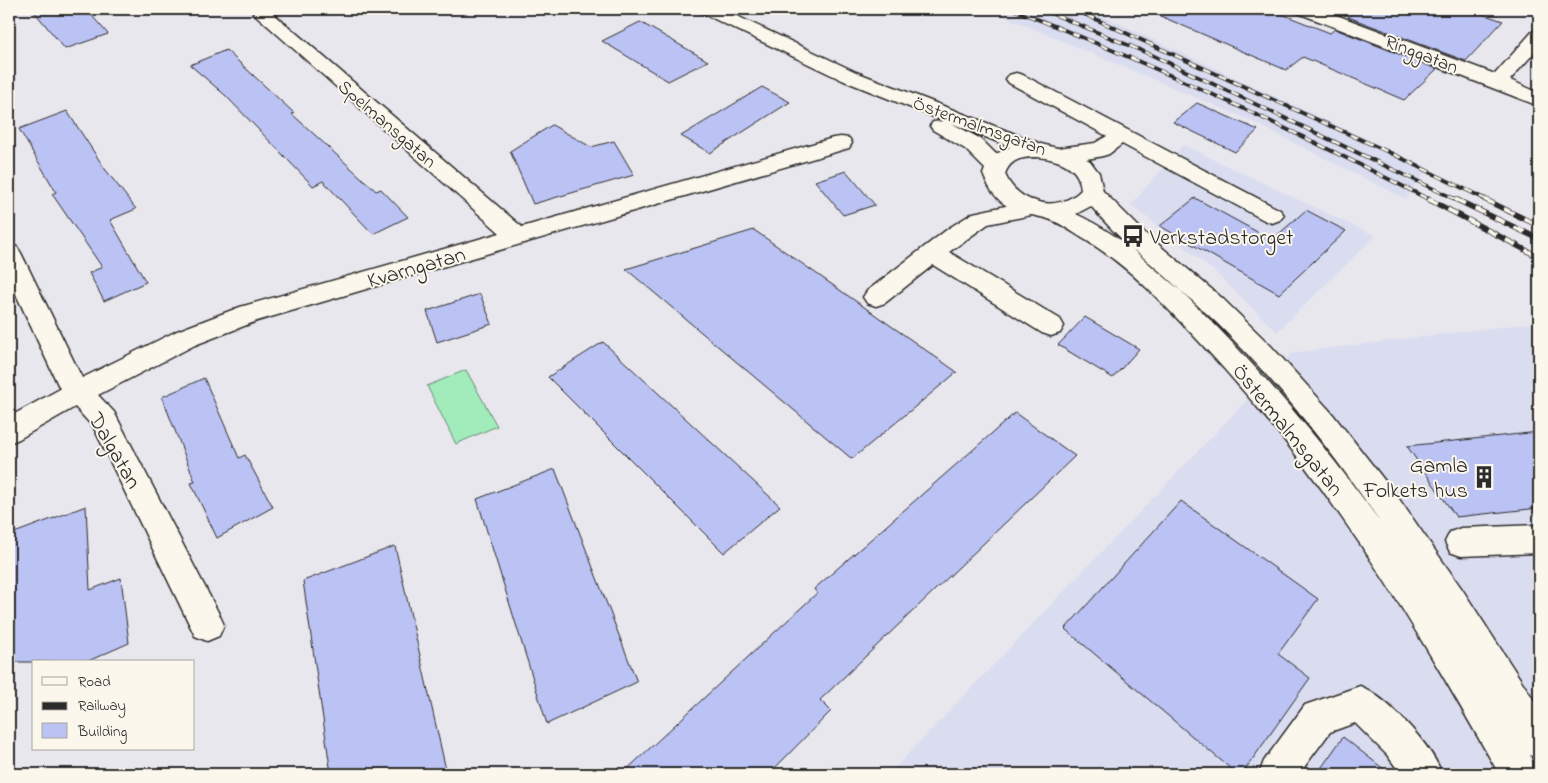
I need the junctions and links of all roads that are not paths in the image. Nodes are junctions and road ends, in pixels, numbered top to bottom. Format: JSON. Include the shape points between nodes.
{"nodes":[{"id":1,"x":258,"y":9,"type":"edge"},
{"id":2,"x":708,"y":9,"type":"edge"},
{"id":3,"x":1304,"y":9,"type":"edge"},
{"id":4,"x":1535,"y":47,"type":"edge"},
{"id":5,"x":849,"y":76,"type":"junction"},
{"id":6,"x":1016,"y":79,"type":"dead end"},
{"id":7,"x":1498,"y":82,"type":"junction"},
{"id":8,"x":1539,"y":100,"type":"edge"},
{"id":9,"x":1122,"y":135,"type":"junction"},
{"id":10,"x":841,"y":144,"type":"dead end"},
{"id":11,"x":1101,"y":149,"type":"junction"},
{"id":12,"x":1037,"y":150,"type":"junction"},
{"id":13,"x":1060,"y":154,"type":"junction"},
{"id":14,"x":996,"y":174,"type":"junction"},
{"id":15,"x":1091,"y":184,"type":"junction"},
{"id":16,"x":1042,"y":210,"type":"junction"},
{"id":17,"x":1272,"y":215,"type":"dead end"},
{"id":18,"x":981,"y":218,"type":"junction"},
{"id":19,"x":519,"y":237,"type":"junction"},
{"id":20,"x":9,"y":252,"type":"edge"},
{"id":21,"x":932,"y":253,"type":"junction"},
{"id":22,"x":876,"y":297,"type":"dead end"},
{"id":23,"x":1051,"y":326,"type":"dead end"},
{"id":24,"x":79,"y":392,"type":"junction"},
{"id":25,"x":9,"y":431,"type":"edge"},
{"id":26,"x":1539,"y":539,"type":"edge"},
{"id":27,"x":1461,"y":542,"type":"dead end"},
{"id":28,"x":207,"y":625,"type":"dead end"},
{"id":29,"x":1539,"y":740,"type":"edge"},
{"id":30,"x":1277,"y":774,"type":"edge"},
{"id":31,"x":1424,"y":774,"type":"edge"},
{"id":32,"x":1520,"y":774,"type":"edge"}],
"edges":[{"from":1,"to":19,"type":"street","name":"Spelmansgatan"},
{"from":2,"to":5,"type":"street","name":"Östermalmsgatan"},
{"from":3,"to":7,"type":"street","name":"Ringgatan"},
{"from":4,"to":7,"type":"street"},
{"from":5,"to":12,"type":"street","name":"Östermalmsgatan"},
{"from":5,"to":14,"type":"street","name":"Östermalmsgatan","via":[[973,144]]},
{"from":6,"to":9,"type":"street"},
{"from":7,"to":8,"type":"street","name":"Ringgatan"},
{"from":9,"to":11,"type":"street"},
{"from":9,"to":17,"type":"street"},
{"from":10,"to":19,"type":"street","name":"Kvarngatan"},
{"from":11,"to":13,"type":"street"},
{"from":11,"to":15,"type":"street","via":[[1094,162]]},
{"from":12,"to":13,"type":"street","name":"Östermalmsgatan"},
{"from":12,"to":14,"type":"street","via":[[1016,152],[1000,161]]},
{"from":13,"to":15,"type":"street","name":"Östermalmsgatan","via":[[1079,163]]},
{"from":14,"to":16,"type":"street","name":"Östermalmsgatan","via":[[999,188],[1013,200]]},
{"from":14,"to":18,"type":"street"},
{"from":15,"to":16,"type":"street","via":[[1084,202],[1078,206]]},
{"from":15,"to":29,"type":"street","name":"Östermalmsgatan","via":[[1106,210],[1249,340],[1335,439],[1382,499],[1444,590]]},
{"from":16,"to":18,"type":"street"},
{"from":16,"to":32,"type":"street","name":"Östermalmsgatan","via":[[1077,222],[1145,272],[1264,395],[1348,502],[1395,569]]},
{"from":18,"to":21,"type":"street"},
{"from":19,"to":24,"type":"street","name":"Kvarngatan","via":[[249,314],[186,338]]},
{"from":20,"to":24,"type":"street","name":"Dalgatan","via":[[71,384]]},
{"from":21,"to":22,"type":"street"},
{"from":21,"to":23,"type":"street"},
{"from":24,"to":25,"type":"street","name":"Kvarngatan"},
{"from":24,"to":28,"type":"street","name":"Dalgatan","via":[[104,420]]},
{"from":26,"to":27,"type":"street"},
{"from":30,"to":31,"type":"street","via":[[1318,718],[1360,704],[1400,742]]}]}
